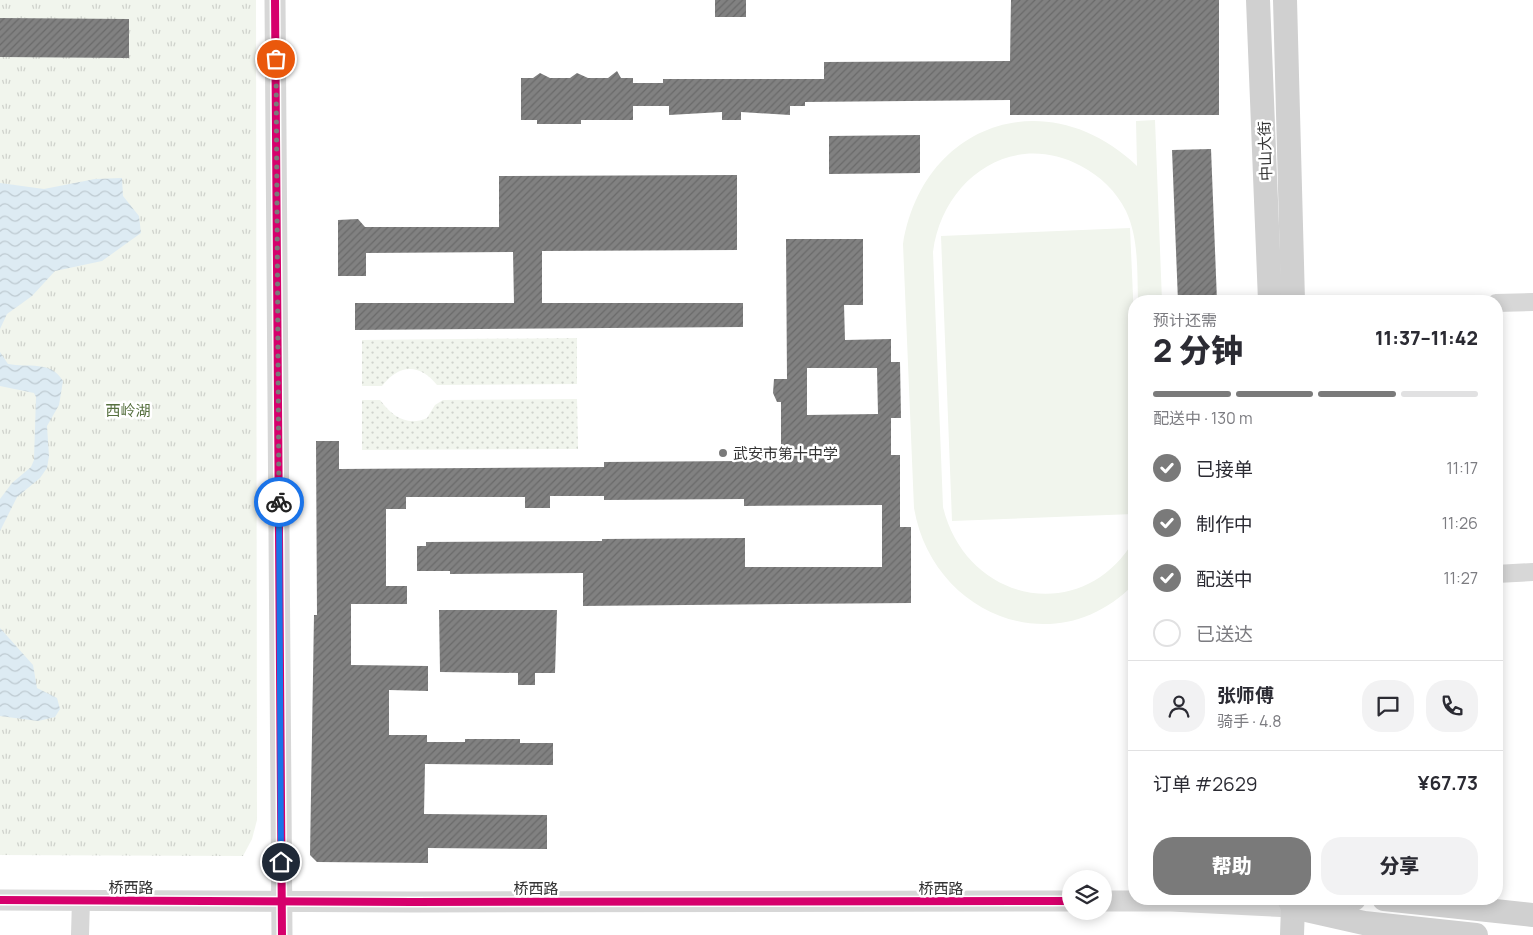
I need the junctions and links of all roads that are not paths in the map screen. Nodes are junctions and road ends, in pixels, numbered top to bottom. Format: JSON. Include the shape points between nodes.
{"nodes":[{"id":1,"x":275,"y":0,"type":"edge"},
{"id":2,"x":1258,"y":0,"type":"edge"},
{"id":3,"x":1285,"y":0,"type":"edge"},
{"id":4,"x":1270,"y":295,"type":"edge"},
{"id":5,"x":1293,"y":295,"type":"edge"},
{"id":6,"x":1533,"y":302,"type":"edge"},
{"id":7,"x":1503,"y":303,"type":"edge"},
{"id":8,"x":1533,"y":572,"type":"edge"},
{"id":9,"x":1503,"y":574,"type":"edge"},
{"id":10,"x":0,"y":900,"type":"edge"},
{"id":11,"x":80,"y":900,"type":"junction"},
{"id":12,"x":1062,"y":901,"type":"edge"},
{"id":13,"x":1112,"y":901,"type":"edge"},
{"id":14,"x":1128,"y":901,"type":"edge"},
{"id":15,"x":282,"y":902,"type":"junction"},
{"id":16,"x":1294,"y":905,"type":"edge"},
{"id":17,"x":1304,"y":905,"type":"edge"},
{"id":18,"x":1440,"y":905,"type":"edge"},
{"id":19,"x":1533,"y":915,"type":"edge"},
{"id":20,"x":1411,"y":932,"type":"edge"},
{"id":21,"x":80,"y":935,"type":"edge"},
{"id":22,"x":282,"y":935,"type":"edge"},
{"id":23,"x":1292,"y":935,"type":"edge"},
{"id":24,"x":1476,"y":935,"type":"edge"}],
"edges":[{"from":1,"to":15,"type":"street"},
{"from":2,"to":4,"type":"main road","name":"中山大街"},
{"from":3,"to":5,"type":"main road","name":"中山大街"},
{"from":6,"to":7,"type":"street"},
{"from":8,"to":9,"type":"street"},
{"from":10,"to":11,"type":"street","name":"桥西路"},
{"from":11,"to":15,"type":"street","name":"桥西路"},
{"from":11,"to":21,"type":"street"},
{"from":12,"to":15,"type":"street","name":"桥西路"},
{"from":13,"to":14,"type":"street"},
{"from":15,"to":22,"type":"street"},
{"from":16,"to":23,"type":"main road"},
{"from":17,"to":20,"type":"main road","via":[[1364,923]]},
{"from":18,"to":19,"type":"main road"},
{"from":20,"to":24,"type":"main road"}]}
